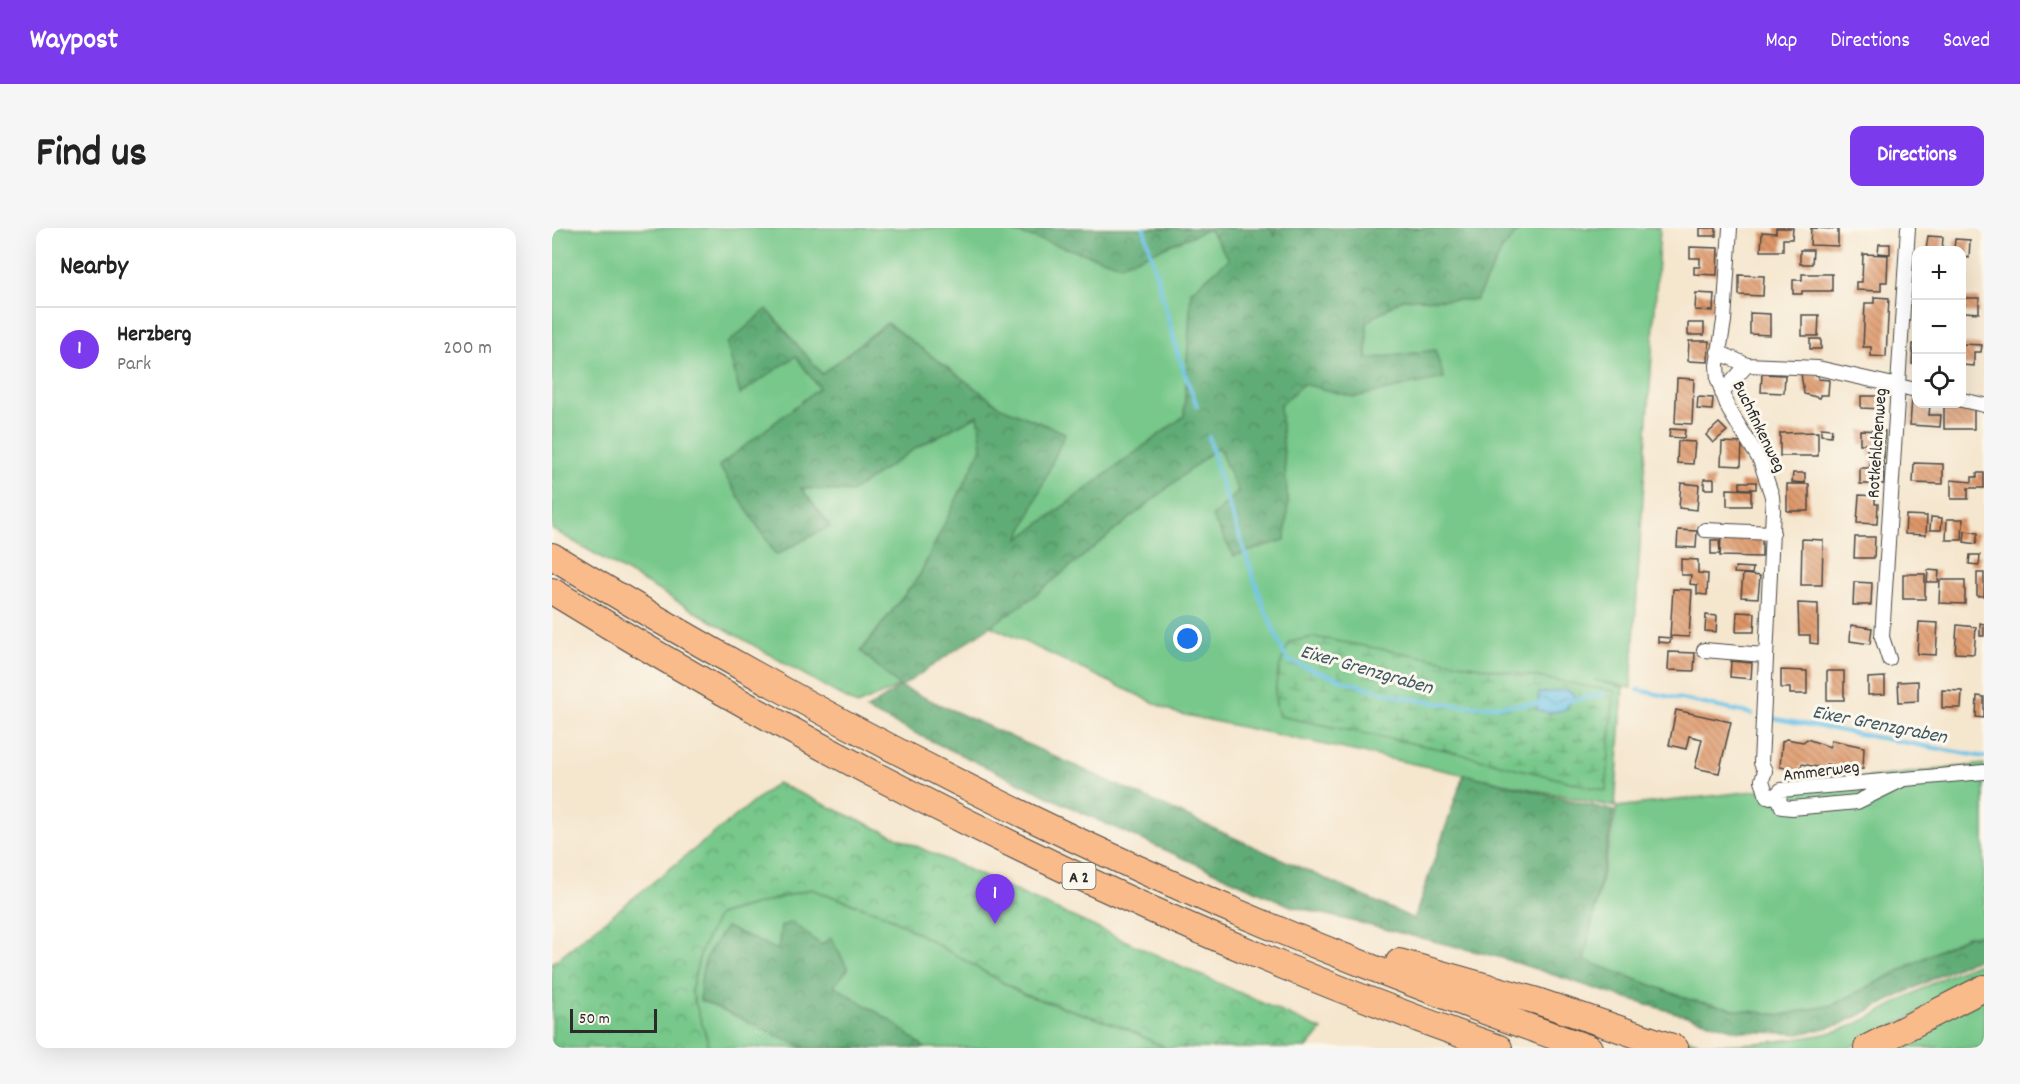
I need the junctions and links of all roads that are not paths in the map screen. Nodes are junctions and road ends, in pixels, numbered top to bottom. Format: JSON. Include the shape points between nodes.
{"nodes":[{"id":1,"x":1730,"y":228,"type":"edge"},
{"id":2,"x":1908,"y":228,"type":"edge"},
{"id":3,"x":1718,"y":352,"type":"junction"},
{"id":4,"x":1747,"y":365,"type":"junction"},
{"id":5,"x":1898,"y":385,"type":"junction"},
{"id":6,"x":1912,"y":389,"type":"edge"},
{"id":7,"x":1722,"y":393,"type":"junction"},
{"id":8,"x":1966,"y":401,"type":"edge"},
{"id":9,"x":1984,"y":405,"type":"edge"},
{"id":10,"x":1705,"y":530,"type":"dead end"},
{"id":11,"x":1773,"y":533,"type":"junction"},
{"id":12,"x":552,"y":556,"type":"edge"},
{"id":13,"x":552,"y":591,"type":"edge"},
{"id":14,"x":1704,"y":650,"type":"dead end"},
{"id":15,"x":1764,"y":655,"type":"junction"},
{"id":16,"x":1889,"y":659,"type":"dead end"},
{"id":17,"x":1984,"y":772,"type":"edge"},
{"id":18,"x":1902,"y":780,"type":"junction"},
{"id":19,"x":1780,"y":793,"type":"junction"},
{"id":20,"x":1277,"y":931,"type":"junction"},
{"id":21,"x":1984,"y":988,"type":"edge"},
{"id":22,"x":1499,"y":1048,"type":"edge"},
{"id":23,"x":1590,"y":1048,"type":"edge"},
{"id":24,"x":1675,"y":1048,"type":"edge"},
{"id":25,"x":1867,"y":1048,"type":"edge"}],
"edges":[{"from":1,"to":3,"type":"street","name":"Buchfinkenweg"},
{"from":2,"to":5,"type":"street","name":"Rotkehlchenweg"},
{"from":3,"to":4,"type":"street"},
{"from":3,"to":7,"type":"street","name":"Buchfinkenweg"},
{"from":4,"to":5,"type":"street","via":[[1818,368]]},
{"from":4,"to":7,"type":"street"},
{"from":5,"to":6,"type":"street"},
{"from":5,"to":16,"type":"street","name":"Rotkehlchenweg","via":[[1882,637]]},
{"from":7,"to":11,"type":"street","name":"Buchfinkenweg","via":[[1763,469],[1772,496]]},
{"from":8,"to":9,"type":"street"},
{"from":10,"to":11,"type":"street"},
{"from":11,"to":15,"type":"street","name":"Buchfinkenweg"},
{"from":12,"to":20,"type":"highway","number":"A 2","via":[[851,729],[988,799]]},
{"from":13,"to":22,"type":"highway","number":"A 2","via":[[825,749],[1039,858],[1340,989]]},
{"from":14,"to":15,"type":"street"},
{"from":15,"to":19,"type":"street","name":"Buchfinkenweg","via":[[1762,780],[1767,797]]},
{"from":17,"to":18,"type":"street","name":"Ammerweg"},
{"from":18,"to":19,"type":"street","name":"Ammerweg"},
{"from":18,"to":19,"type":"street","name":"Ammerweg","via":[[1857,802],[1782,807]]},
{"from":20,"to":23,"type":"highway","number":"A 2"},
{"from":20,"to":24,"type":"highway","via":[[1339,944],[1527,998]]},
{"from":21,"to":25,"type":"highway"}]}
